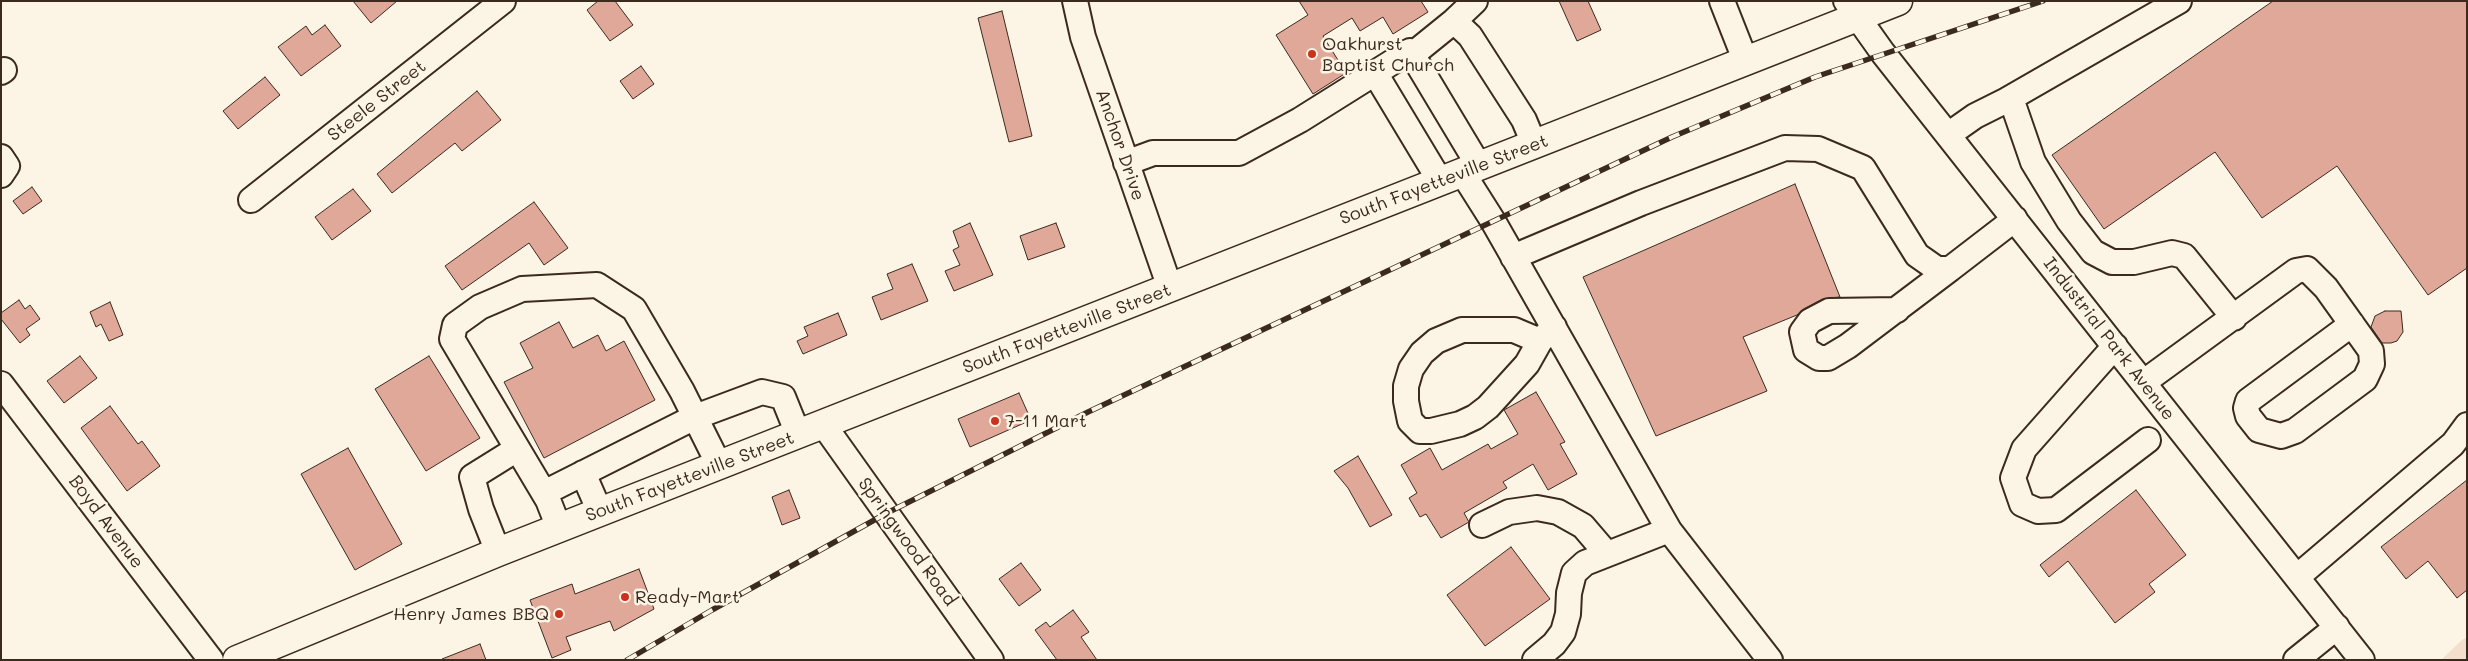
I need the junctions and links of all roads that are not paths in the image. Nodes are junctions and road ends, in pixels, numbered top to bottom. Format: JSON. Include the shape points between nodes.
{"nodes":[{"id":1,"x":502,"y":1,"type":"edge"},
{"id":2,"x":1075,"y":1,"type":"edge"},
{"id":3,"x":1475,"y":1,"type":"edge"},
{"id":4,"x":1722,"y":1,"type":"edge"},
{"id":5,"x":2179,"y":1,"type":"edge"},
{"id":6,"x":1894,"y":2,"type":"edge"},
{"id":7,"x":1851,"y":9,"type":"edge"},
{"id":8,"x":1454,"y":22,"type":"junction"},
{"id":9,"x":1412,"y":55,"type":"junction"},
{"id":10,"x":1746,"y":62,"type":"junction"},
{"id":11,"x":1375,"y":73,"type":"junction"},
{"id":12,"x":2006,"y":100,"type":"junction"},
{"id":13,"x":1948,"y":135,"type":"junction"},
{"id":14,"x":1534,"y":144,"type":"junction"},
{"id":15,"x":1,"y":157,"type":"edge"},
{"id":16,"x":1126,"y":163,"type":"junction"},
{"id":17,"x":1460,"y":173,"type":"junction"},
{"id":18,"x":1,"y":175,"type":"edge"},
{"id":19,"x":251,"y":200,"type":"dead end"},
{"id":20,"x":2015,"y":219,"type":"junction"},
{"id":21,"x":1513,"y":257,"type":"junction"},
{"id":22,"x":1950,"y":269,"type":"junction"},
{"id":23,"x":1170,"y":288,"type":"junction"},
{"id":24,"x":1896,"y":310,"type":"dead end"},
{"id":25,"x":2234,"y":318,"type":"junction"},
{"id":26,"x":2352,"y":324,"type":"junction"},
{"id":27,"x":1547,"y":334,"type":"junction"},
{"id":28,"x":2115,"y":346,"type":"junction"},
{"id":29,"x":2144,"y":382,"type":"junction"},
{"id":30,"x":1,"y":384,"type":"edge"},
{"id":31,"x":695,"y":417,"type":"junction"},
{"id":32,"x":823,"y":424,"type":"junction"},
{"id":33,"x":2467,"y":425,"type":"edge"},
{"id":34,"x":798,"y":434,"type":"junction"},
{"id":35,"x":2148,"y":440,"type":"dead end"},
{"id":36,"x":517,"y":449,"type":"junction"},
{"id":37,"x":719,"y":465,"type":"junction"},
{"id":38,"x":583,"y":473,"type":"junction"},
{"id":39,"x":544,"y":493,"type":"junction"},
{"id":40,"x":600,"y":512,"type":"junction"},
{"id":41,"x":1482,"y":525,"type":"dead end"},
{"id":42,"x":559,"y":528,"type":"junction"},
{"id":43,"x":1669,"y":530,"type":"junction"},
{"id":44,"x":498,"y":552,"type":"junction"},
{"id":45,"x":1607,"y":554,"type":"junction"},
{"id":46,"x":2297,"y":577,"type":"junction"},
{"id":47,"x":2337,"y":627,"type":"junction"},
{"id":48,"x":211,"y":660,"type":"edge"},
{"id":49,"x":237,"y":660,"type":"edge"},
{"id":50,"x":991,"y":660,"type":"edge"},
{"id":51,"x":1535,"y":660,"type":"edge"},
{"id":52,"x":1770,"y":660,"type":"edge"},
{"id":53,"x":2296,"y":660,"type":"edge"},
{"id":54,"x":2362,"y":660,"type":"edge"}],
"edges":[{"from":1,"to":19,"type":"street","name":"Steele Street"},
{"from":2,"to":16,"type":"street","name":"Anchor Drive","via":[[1083,37]]},
{"from":3,"to":8,"type":"street"},
{"from":4,"to":10,"type":"street"},
{"from":5,"to":12,"type":"street"},
{"from":6,"to":7,"type":"main road","name":"South Fayetteville Street"},
{"from":7,"to":10,"type":"main road","name":"South Fayetteville Street"},
{"from":7,"to":13,"type":"street","name":"Industrial Park Avenue"},
{"from":8,"to":9,"type":"street"},
{"from":8,"to":14,"type":"street","via":[[1470,36],[1524,120]]},
{"from":9,"to":11,"type":"street","via":[[1410,51]]},
{"from":9,"to":17,"type":"street"},
{"from":10,"to":14,"type":"main road","name":"South Fayetteville Street"},
{"from":11,"to":16,"type":"street","via":[[1239,153],[1153,153]]},
{"from":11,"to":17,"type":"street"},
{"from":12,"to":13,"type":"street"},
{"from":12,"to":25,"type":"street","via":[[2014,107],[2033,162],[2069,221],[2093,252],[2112,262],[2134,262],[2172,253],[2184,256]]},
{"from":13,"to":20,"type":"street","name":"Industrial Park Avenue"},
{"from":14,"to":17,"type":"main road","name":"South Fayetteville Street"},
{"from":15,"to":18,"type":"street","via":[[7,166]]},
{"from":16,"to":23,"type":"street","name":"Anchor Drive"},
{"from":17,"to":21,"type":"street"},
{"from":17,"to":23,"type":"main road","name":"South Fayetteville Street"},
{"from":20,"to":22,"type":"street"},
{"from":20,"to":28,"type":"street","name":"Industrial Park Avenue"},
{"from":21,"to":22,"type":"street","via":[[1641,203],[1785,148],[1818,149],[1863,168],[1917,255],[1936,269]]},
{"from":21,"to":27,"type":"street"},
{"from":22,"to":24,"type":"street"},
{"from":23,"to":32,"type":"main road","name":"South Fayetteville Street"},
{"from":25,"to":26,"type":"street","via":[[2296,271],[2306,269],[2326,288]]},
{"from":25,"to":29,"type":"street"},
{"from":26,"to":26,"type":"street","via":[[2371,351],[2372,364],[2365,379],[2295,430],[2281,436],[2259,430],[2248,416],[2248,401]]},
{"from":27,"to":27,"type":"street","via":[[1527,364],[1475,417],[1431,431],[1420,431],[1410,422],[1406,386],[1411,369],[1436,341],[1462,330]]},
{"from":27,"to":43,"type":"street"},
{"from":28,"to":29,"type":"street","name":"Industrial Park Avenue"},
{"from":28,"to":35,"type":"street","via":[[2024,449],[2013,478],[2022,504],[2038,511],[2056,510]]},
{"from":29,"to":46,"type":"street","name":"Industrial Park Avenue"},
{"from":30,"to":48,"type":"street","name":"Boyd Avenue"},
{"from":31,"to":34,"type":"street","via":[[762,392],[782,397]]},
{"from":31,"to":36,"type":"street","via":[[634,309],[621,299],[597,285],[522,289],[480,307],[455,325],[452,339]]},
{"from":31,"to":37,"type":"street"},
{"from":31,"to":38,"type":"street"},
{"from":32,"to":34,"type":"main road","name":"South Fayetteville Street"},
{"from":32,"to":50,"type":"street","name":"Springwood Road"},
{"from":33,"to":46,"type":"street","via":[[2453,444]]},
{"from":34,"to":37,"type":"main road","name":"South Fayetteville Street"},
{"from":36,"to":39,"type":"street"},
{"from":36,"to":44,"type":"street","via":[[472,477]]},
{"from":37,"to":40,"type":"main road","name":"South Fayetteville Street"},
{"from":38,"to":39,"type":"street"},
{"from":38,"to":40,"type":"street"},
{"from":39,"to":42,"type":"street"},
{"from":40,"to":42,"type":"main road","name":"South Fayetteville Street"},
{"from":41,"to":45,"type":"street","via":[[1508,512],[1537,508],[1558,512],[1583,526]]},
{"from":42,"to":44,"type":"main road","name":"South Fayetteville Street"},
{"from":43,"to":45,"type":"street"},
{"from":43,"to":52,"type":"street"},
{"from":44,"to":49,"type":"main road","name":"South Fayetteville Street"},
{"from":45,"to":51,"type":"street","via":[[1585,563],[1574,574],[1562,632],[1554,644]]},
{"from":46,"to":47,"type":"street","name":"Industrial Park Avenue"},
{"from":47,"to":53,"type":"street"},
{"from":47,"to":54,"type":"street","name":"Industrial Park Avenue"}]}
